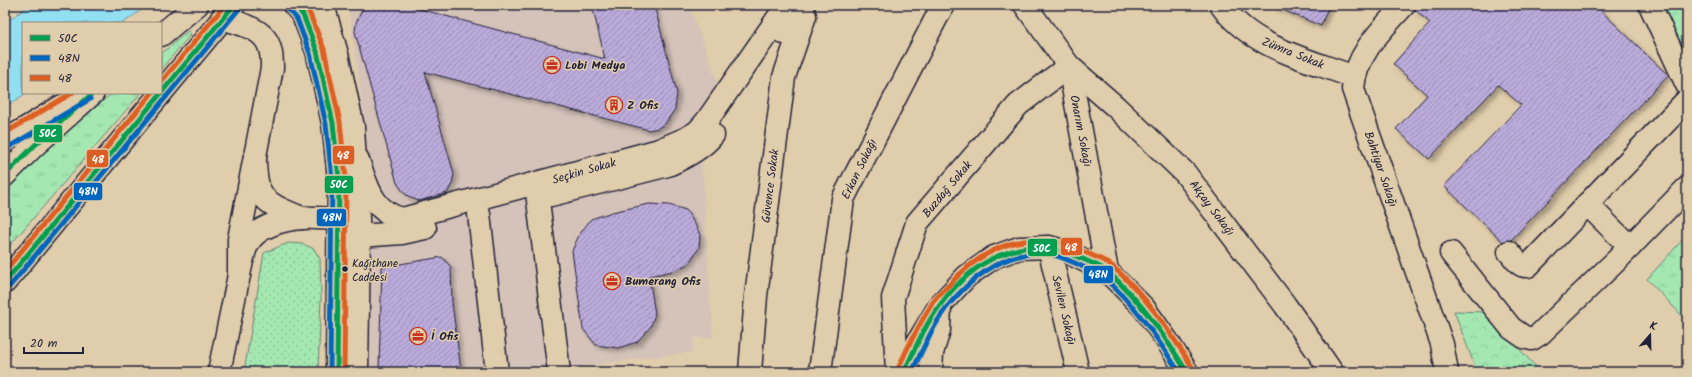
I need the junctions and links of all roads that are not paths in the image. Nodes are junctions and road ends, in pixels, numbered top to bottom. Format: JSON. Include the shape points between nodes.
{"nodes":[{"id":1,"x":197,"y":5,"type":"edge"},
{"id":2,"x":294,"y":5,"type":"edge"},
{"id":3,"x":323,"y":5,"type":"edge"},
{"id":4,"x":336,"y":5,"type":"edge"},
{"id":5,"x":786,"y":5,"type":"edge"},
{"id":6,"x":804,"y":5,"type":"edge"},
{"id":7,"x":809,"y":5,"type":"edge"},
{"id":8,"x":943,"y":5,"type":"edge"},
{"id":9,"x":1025,"y":5,"type":"edge"},
{"id":10,"x":1221,"y":5,"type":"edge"},
{"id":11,"x":1237,"y":5,"type":"edge"},
{"id":12,"x":1404,"y":5,"type":"edge"},
{"id":13,"x":1650,"y":5,"type":"edge"},
{"id":14,"x":228,"y":12,"type":"edge"},
{"id":15,"x":162,"y":34,"type":"edge"},
{"id":16,"x":337,"y":54,"type":"junction"},
{"id":17,"x":1069,"y":66,"type":"junction"},
{"id":18,"x":1357,"y":70,"type":"junction"},
{"id":19,"x":1687,"y":85,"type":"edge"},
{"id":20,"x":162,"y":92,"type":"edge"},
{"id":21,"x":84,"y":94,"type":"edge"},
{"id":22,"x":92,"y":94,"type":"edge"},
{"id":23,"x":160,"y":94,"type":"edge"},
{"id":24,"x":1687,"y":100,"type":"edge"},
{"id":25,"x":5,"y":141,"type":"edge"},
{"id":26,"x":355,"y":153,"type":"junction"},
{"id":27,"x":255,"y":157,"type":"junction"},
{"id":28,"x":5,"y":175,"type":"edge"},
{"id":29,"x":1687,"y":188,"type":"edge"},
{"id":30,"x":537,"y":191,"type":"junction"},
{"id":31,"x":1587,"y":204,"type":"junction"},
{"id":32,"x":479,"y":214,"type":"junction"},
{"id":33,"x":302,"y":218,"type":"junction"},
{"id":34,"x":339,"y":219,"type":"junction"},
{"id":35,"x":359,"y":236,"type":"junction"},
{"id":36,"x":1049,"y":247,"type":"junction"},
{"id":37,"x":1630,"y":247,"type":"junction"},
{"id":38,"x":1510,"y":252,"type":"dead end"},
{"id":39,"x":1451,"y":253,"type":"dead end"},
{"id":40,"x":1107,"y":271,"type":"junction"},
{"id":41,"x":239,"y":275,"type":"junction"},
{"id":42,"x":5,"y":282,"type":"edge"},
{"id":43,"x":940,"y":305,"type":"junction"},
{"id":44,"x":1442,"y":344,"type":"junction"},
{"id":45,"x":219,"y":372,"type":"edge"},
{"id":46,"x":336,"y":372,"type":"edge"},
{"id":47,"x":357,"y":372,"type":"edge"},
{"id":48,"x":496,"y":372,"type":"edge"},
{"id":49,"x":559,"y":372,"type":"edge"},
{"id":50,"x":750,"y":372,"type":"edge"},
{"id":51,"x":820,"y":372,"type":"edge"},
{"id":52,"x":897,"y":372,"type":"edge"},
{"id":53,"x":904,"y":372,"type":"edge"},
{"id":54,"x":931,"y":372,"type":"edge"},
{"id":55,"x":1078,"y":372,"type":"edge"},
{"id":56,"x":1187,"y":372,"type":"edge"},
{"id":57,"x":1332,"y":372,"type":"edge"},
{"id":58,"x":1447,"y":372,"type":"edge"},
{"id":59,"x":1458,"y":372,"type":"edge"}],
"edges":[{"from":1,"to":15,"type":"street"},
{"from":2,"to":34,"type":"street","via":[[303,15],[317,51],[333,123],[339,179]]},
{"from":3,"to":16,"type":"street"},
{"from":4,"to":16,"type":"street"},
{"from":5,"to":30,"type":"street","name":"Seçkin Sokak","via":[[697,132],[674,145]]},
{"from":6,"to":30,"type":"street","name":"Seçkin Sokak","via":[[714,134],[684,159],[668,165]]},
{"from":7,"to":50,"type":"street","name":"Güvence Sokak","via":[[784,77],[756,296]]},
{"from":8,"to":51,"type":"street","name":"Erkan Sokağı","via":[[843,199]]},
{"from":9,"to":17,"type":"street","name":"Onarım Sokağı"},
{"from":10,"to":18,"type":"street","name":"Zümra Sokak","via":[[1235,23],[1267,45]]},
{"from":11,"to":18,"type":"street","name":"Zümra Sokak","via":[[1254,21]]},
{"from":12,"to":18,"type":"street","via":[[1368,47]]},
{"from":13,"to":19,"type":"street"},
{"from":14,"to":20,"type":"street"},
{"from":14,"to":27,"type":"street","via":[[245,26],[258,32],[270,48],[272,68]]},
{"from":16,"to":26,"type":"street","via":[[353,127]]},
{"from":17,"to":40,"type":"street","name":"Onarım Sokağı"},
{"from":17,"to":52,"type":"street","name":"Buzdağ Sokak","via":[[1018,105],[917,223],[893,298]]},
{"from":17,"to":57,"type":"street","name":"Akçay Sokağı","via":[[1186,173]]},
{"from":18,"to":44,"type":"street","name":"Bahtiyar Sokağı","via":[[1353,89]]},
{"from":21,"to":25,"type":"street"},
{"from":22,"to":28,"type":"street"},
{"from":23,"to":42,"type":"street"},
{"from":24,"to":31,"type":"street"},
{"from":26,"to":30,"type":"street","name":"Seçkin Sokak","via":[[373,199],[391,216],[402,219]]},
{"from":26,"to":35,"type":"street"},
{"from":27,"to":33,"type":"street","via":[[255,177],[266,201]]},
{"from":27,"to":41,"type":"street","via":[[239,239]]},
{"from":29,"to":37,"type":"street"},
{"from":30,"to":32,"type":"street","name":"Seçkin Sokak"},
{"from":30,"to":49,"type":"street"},
{"from":31,"to":37,"type":"street"},
{"from":31,"to":38,"type":"street","via":[[1528,266],[1518,262]]},
{"from":32,"to":35,"type":"street","name":"Seçkin Sokak","via":[[402,233]]},
{"from":32,"to":48,"type":"street"},
{"from":33,"to":34,"type":"street"},
{"from":33,"to":41,"type":"street","via":[[278,222],[252,237]]},
{"from":34,"to":35,"type":"street"},
{"from":34,"to":46,"type":"street"},
{"from":35,"to":47,"type":"street"},
{"from":36,"to":40,"type":"street","via":[[1067,252]]},
{"from":36,"to":43,"type":"street","via":[[1019,248],[994,257],[967,276]]},
{"from":36,"to":55,"type":"street","name":"Sevilen Sokağı"},
{"from":37,"to":39,"type":"street","via":[[1532,339],[1524,338],[1512,328]]},
{"from":40,"to":56,"type":"street","via":[[1144,308]]},
{"from":41,"to":45,"type":"street"},
{"from":43,"to":53,"type":"street"},
{"from":43,"to":54,"type":"street","via":[[939,330],[932,353]]},
{"from":44,"to":58,"type":"street","name":"Bahtiyar Sokağı"},
{"from":44,"to":59,"type":"street","name":"Bahtiyar Sokağı"}]}
